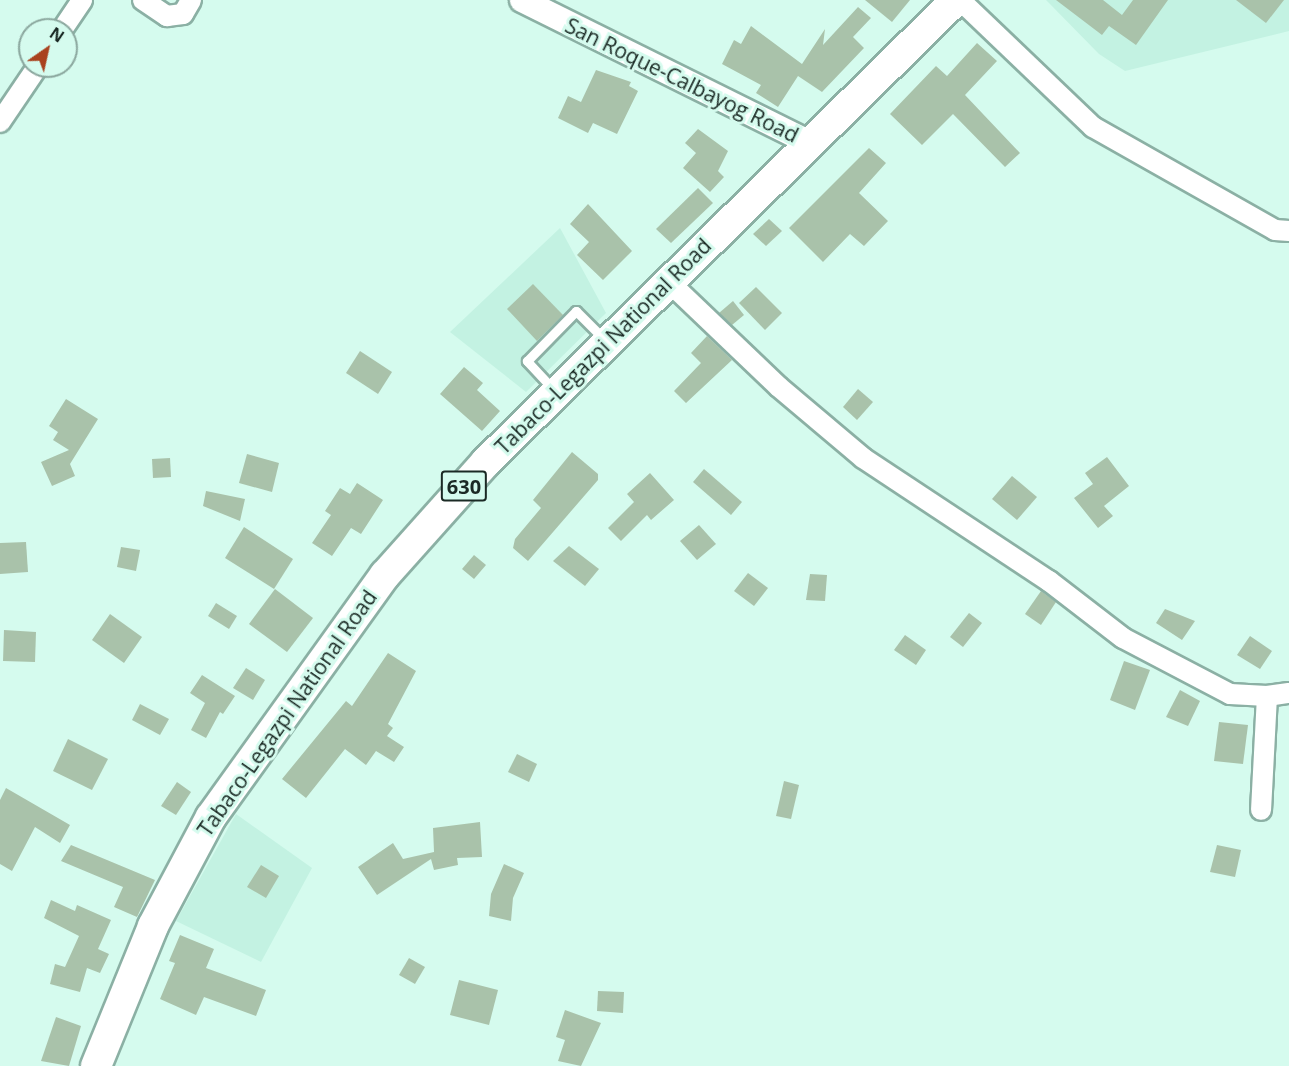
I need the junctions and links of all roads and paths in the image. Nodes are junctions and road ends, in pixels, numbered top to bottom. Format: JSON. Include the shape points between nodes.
{"nodes":[{"id":1,"x":82,"y":0,"type":"edge"},
{"id":2,"x":143,"y":0,"type":"edge"},
{"id":3,"x":191,"y":0,"type":"edge"},
{"id":4,"x":522,"y":0,"type":"edge"},
{"id":5,"x":956,"y":0,"type":"edge"},
{"id":6,"x":960,"y":0,"type":"edge"},
{"id":7,"x":70,"y":18,"type":"edge"},
{"id":8,"x":30,"y":78,"type":"edge"},
{"id":9,"x":0,"y":122,"type":"edge"},
{"id":10,"x":810,"y":143,"type":"junction"},
{"id":11,"x":1289,"y":231,"type":"edge"},
{"id":12,"x":669,"y":282,"type":"junction"},
{"id":13,"x":606,"y":342,"type":"junction"},
{"id":14,"x":555,"y":392,"type":"junction"},
{"id":15,"x":1289,"y":693,"type":"edge"},
{"id":16,"x":1267,"y":696,"type":"junction"},
{"id":17,"x":1261,"y":810,"type":"dead end"},
{"id":18,"x":96,"y":1066,"type":"edge"}],
"edges":[{"from":1,"to":7,"type":"street"},
{"from":2,"to":3,"type":"street","via":[[166,16],[183,14]]},
{"from":4,"to":10,"type":"street","name":"San Roque-Calbayog Road"},
{"from":5,"to":10,"type":"main road","name":"Tabaco-Legazpi National Road","number":"630"},
{"from":6,"to":11,"type":"street","via":[[1093,127],[1275,230]]},
{"from":8,"to":9,"type":"street"},
{"from":10,"to":12,"type":"main road","name":"Tabaco-Legazpi National Road","number":"630"},
{"from":12,"to":13,"type":"main road","name":"Tabaco-Legazpi National Road","number":"630"},
{"from":12,"to":16,"type":"street","via":[[779,387],[863,458],[1049,581],[1123,638],[1230,694]]},
{"from":13,"to":14,"type":"main road","name":"Tabaco-Legazpi National Road","number":"630"},
{"from":13,"to":14,"type":"lane","via":[[576,311],[527,361]]},
{"from":14,"to":18,"type":"main road","name":"Tabaco-Legazpi National Road","number":"630","via":[[385,575],[241,772],[185,862],[153,926]]},
{"from":15,"to":16,"type":"street"},
{"from":16,"to":17,"type":"street"}]}
